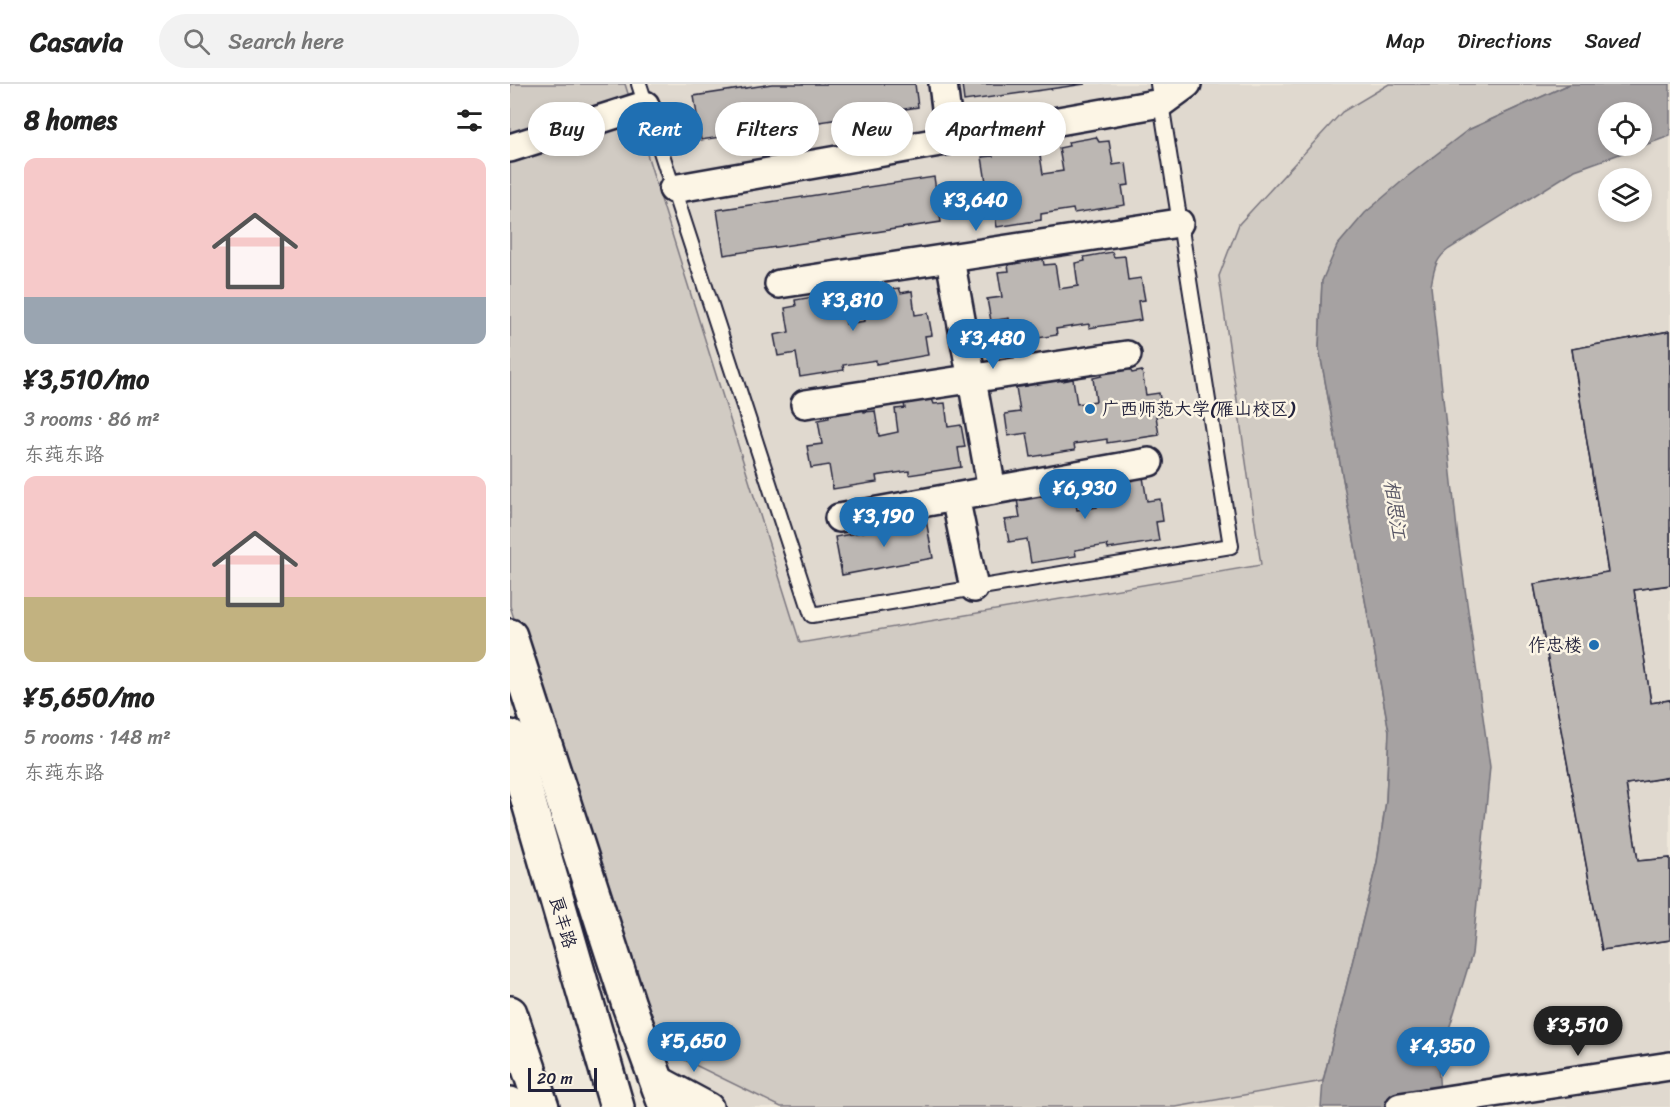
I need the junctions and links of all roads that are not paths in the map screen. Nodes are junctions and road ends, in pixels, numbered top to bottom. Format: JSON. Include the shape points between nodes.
{"nodes":[{"id":1,"x":943,"y":84,"type":"edge"},
{"id":2,"x":1188,"y":84,"type":"edge"},
{"id":3,"x":642,"y":94,"type":"edge"},
{"id":4,"x":1160,"y":94,"type":"edge"},
{"id":5,"x":945,"y":102,"type":"edge"},
{"id":6,"x":1066,"y":115,"type":"edge"},
{"id":7,"x":925,"y":144,"type":"edge"},
{"id":8,"x":510,"y":148,"type":"edge"},
{"id":9,"x":673,"y":189,"type":"junction"},
{"id":10,"x":1179,"y":224,"type":"junction"},
{"id":11,"x":950,"y":258,"type":"junction"},
{"id":12,"x":779,"y":284,"type":"dead end"},
{"id":13,"x":1127,"y":355,"type":"dead end"},
{"id":14,"x":971,"y":378,"type":"junction"},
{"id":15,"x":805,"y":404,"type":"dead end"},
{"id":16,"x":1149,"y":462,"type":"dead end"},
{"id":17,"x":992,"y":490,"type":"junction"},
{"id":18,"x":955,"y":496,"type":"junction"},
{"id":19,"x":839,"y":518,"type":"dead end"},
{"id":20,"x":974,"y":588,"type":"junction"},
{"id":21,"x":510,"y":636,"type":"edge"},
{"id":22,"x":510,"y":737,"type":"edge"},
{"id":23,"x":510,"y":1013,"type":"edge"},
{"id":24,"x":1670,"y":1066,"type":"edge"},
{"id":25,"x":661,"y":1093,"type":"edge"},
{"id":26,"x":542,"y":1107,"type":"edge"},
{"id":27,"x":617,"y":1107,"type":"edge"},
{"id":28,"x":709,"y":1107,"type":"edge"},
{"id":29,"x":1400,"y":1107,"type":"edge"}],
"edges":[{"from":1,"to":5,"type":"street"},
{"from":2,"to":4,"type":"street"},
{"from":3,"to":8,"type":"street"},
{"from":3,"to":9,"type":"lane"},
{"from":4,"to":6,"type":"street"},
{"from":4,"to":10,"type":"lane"},
{"from":7,"to":9,"type":"street"},
{"from":9,"to":20,"type":"lane","via":[[812,615]]},
{"from":10,"to":11,"type":"street"},
{"from":10,"to":20,"type":"lane","via":[[1231,546]]},
{"from":11,"to":12,"type":"street"},
{"from":11,"to":14,"type":"street"},
{"from":13,"to":14,"type":"street"},
{"from":14,"to":15,"type":"street"},
{"from":14,"to":17,"type":"street"},
{"from":16,"to":17,"type":"street"},
{"from":17,"to":18,"type":"street"},
{"from":18,"to":19,"type":"street"},
{"from":18,"to":20,"type":"street"},
{"from":21,"to":25,"type":"main road"},
{"from":22,"to":27,"type":"main road","name":"良丰路"},
{"from":23,"to":26,"type":"main road"},
{"from":24,"to":29,"type":"street"},
{"from":25,"to":28,"type":"street"}]}
